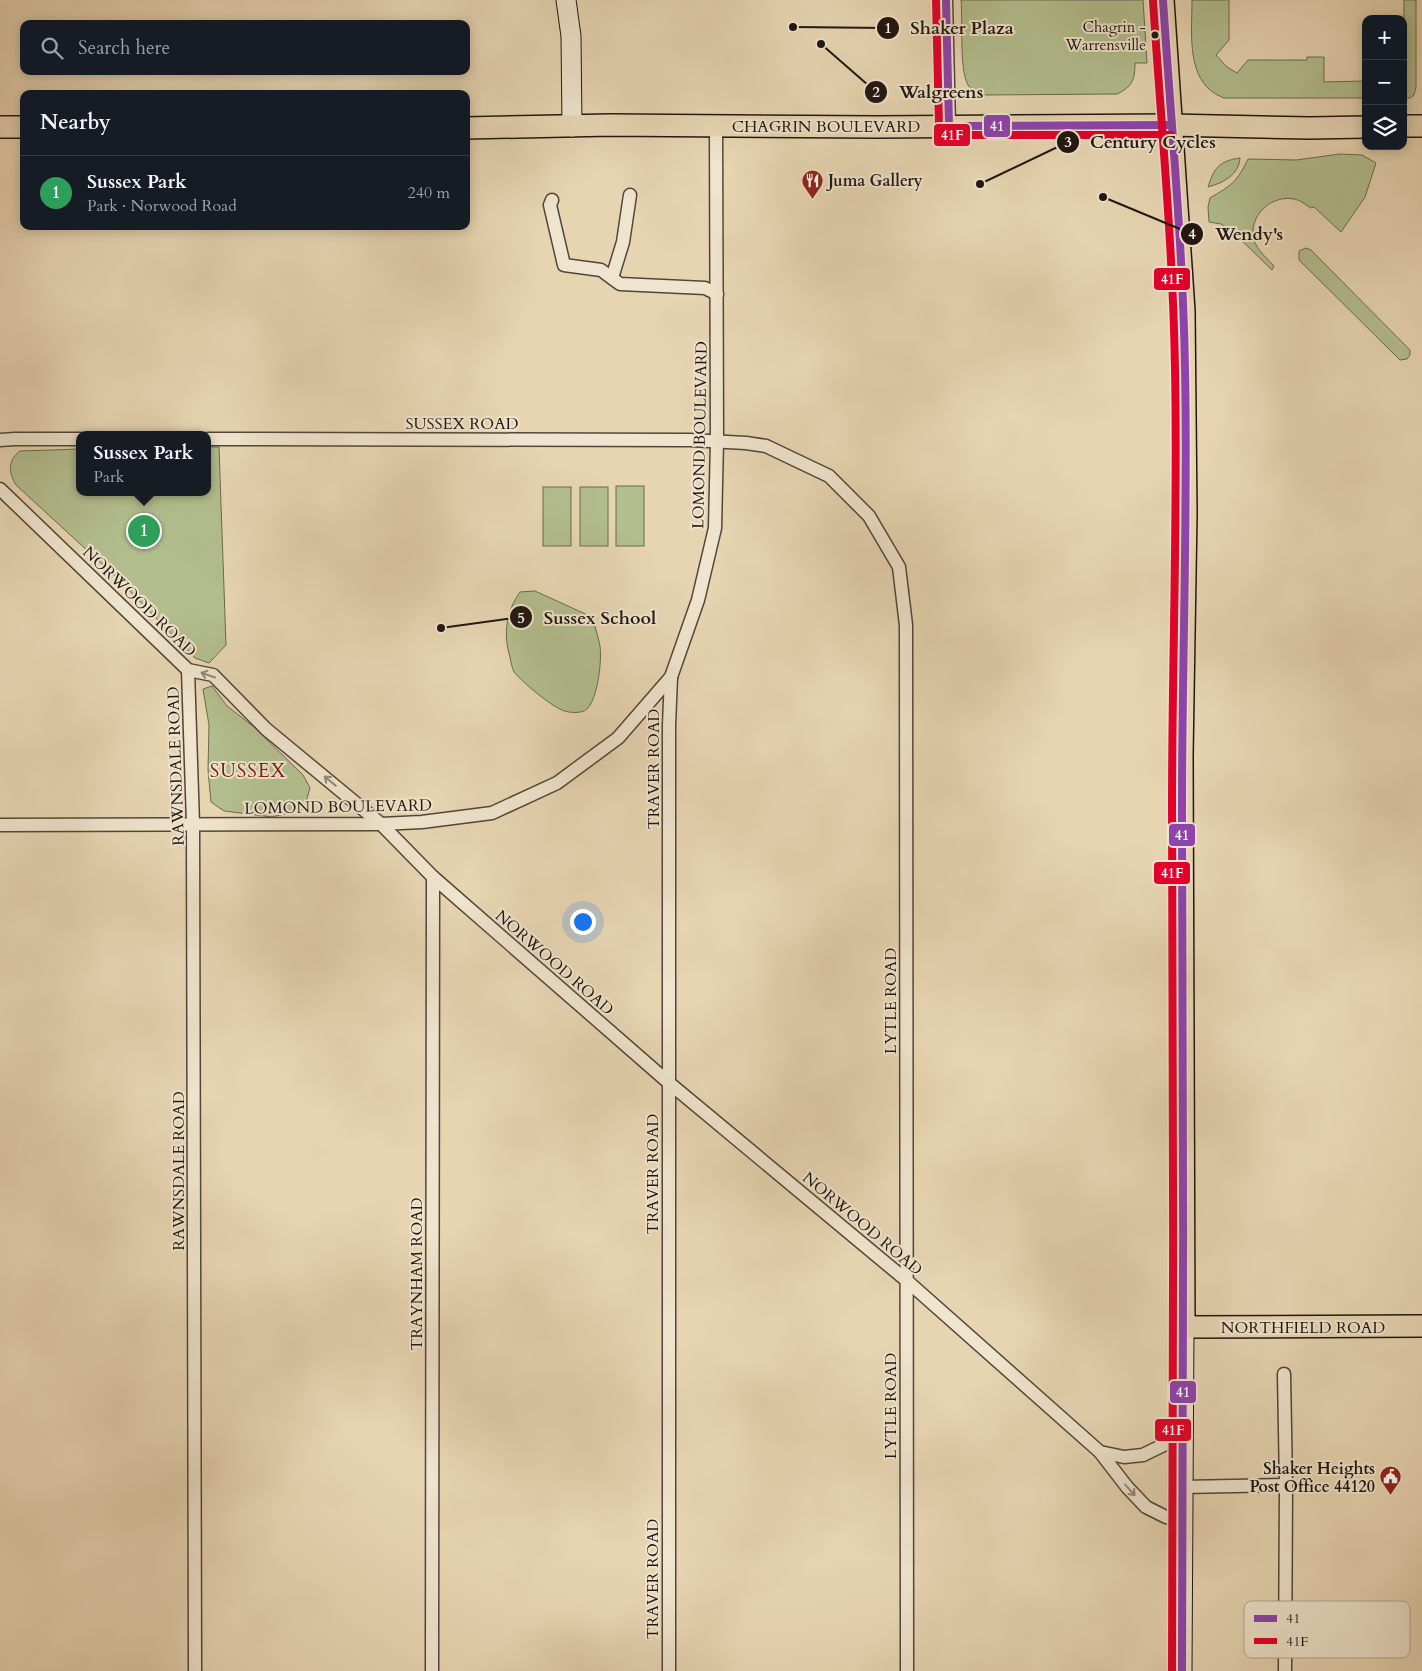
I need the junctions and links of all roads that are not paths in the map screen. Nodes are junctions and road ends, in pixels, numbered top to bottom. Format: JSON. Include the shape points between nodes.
{"nodes":[{"id":1,"x":566,"y":0,"type":"edge"},
{"id":2,"x":946,"y":0,"type":"edge"},
{"id":3,"x":1163,"y":0,"type":"edge"},
{"id":4,"x":1171,"y":125,"type":"junction"},
{"id":5,"x":950,"y":126,"type":"junction"},
{"id":6,"x":1407,"y":126,"type":"edge"},
{"id":7,"x":1422,"y":126,"type":"edge"},
{"id":8,"x":0,"y":127,"type":"edge"},
{"id":9,"x":20,"y":127,"type":"edge"},
{"id":10,"x":572,"y":127,"type":"junction"},
{"id":11,"x":716,"y":127,"type":"junction"},
{"id":12,"x":1362,"y":127,"type":"edge"},
{"id":13,"x":470,"y":128,"type":"edge"},
{"id":14,"x":630,"y":195,"type":"dead end"},
{"id":15,"x":552,"y":200,"type":"dead end"},
{"id":16,"x":612,"y":278,"type":"junction"},
{"id":17,"x":717,"y":294,"type":"junction"},
{"id":18,"x":76,"y":439,"type":"edge"},
{"id":19,"x":211,"y":439,"type":"edge"},
{"id":20,"x":0,"y":440,"type":"edge"},
{"id":21,"x":717,"y":441,"type":"junction"},
{"id":22,"x":0,"y":489,"type":"edge"},
{"id":23,"x":188,"y":670,"type":"junction"},
{"id":24,"x":671,"y":677,"type":"junction"},
{"id":25,"x":193,"y":824,"type":"junction"},
{"id":26,"x":381,"y":824,"type":"junction"},
{"id":27,"x":0,"y":825,"type":"edge"},
{"id":28,"x":432,"y":877,"type":"junction"},
{"id":29,"x":668,"y":1082,"type":"junction"},
{"id":30,"x":906,"y":1280,"type":"junction"},
{"id":31,"x":1422,"y":1326,"type":"edge"},
{"id":32,"x":1184,"y":1327,"type":"junction"},
{"id":33,"x":1284,"y":1374,"type":"dead end"},
{"id":34,"x":1184,"y":1435,"type":"junction"},
{"id":35,"x":1100,"y":1452,"type":"junction"},
{"id":36,"x":1286,"y":1485,"type":"junction"},
{"id":37,"x":1183,"y":1487,"type":"junction"},
{"id":38,"x":1182,"y":1521,"type":"junction"},
{"id":39,"x":1285,"y":1601,"type":"edge"},
{"id":40,"x":1285,"y":1658,"type":"edge"},
{"id":41,"x":195,"y":1671,"type":"edge"},
{"id":42,"x":432,"y":1671,"type":"edge"},
{"id":43,"x":669,"y":1671,"type":"edge"},
{"id":44,"x":908,"y":1671,"type":"edge"},
{"id":45,"x":1182,"y":1671,"type":"edge"},
{"id":46,"x":1285,"y":1671,"type":"edge"}],
"edges":[{"from":1,"to":10,"type":"main road","via":[[571,36]]},
{"from":2,"to":5,"type":"street"},
{"from":3,"to":4,"type":"main road"},
{"from":4,"to":5,"type":"main road","name":"CHAGRIN BOULEVARD"},
{"from":4,"to":12,"type":"main road","name":"CHAGRIN BOULEVARD"},
{"from":4,"to":32,"type":"main road","via":[[1185,368],[1182,755]]},
{"from":5,"to":11,"type":"main road","name":"CHAGRIN BOULEVARD"},
{"from":6,"to":7,"type":"main road"},
{"from":8,"to":9,"type":"main road"},
{"from":10,"to":11,"type":"main road","name":"CHAGRIN BOULEVARD"},
{"from":10,"to":13,"type":"main road","name":"CHAGRIN BOULEVARD"},
{"from":11,"to":17,"type":"street","name":"LOMOND BOULEVARD"},
{"from":14,"to":16,"type":"street"},
{"from":15,"to":16,"type":"street","via":[[550,205],[564,265],[601,270]]},
{"from":16,"to":17,"type":"street","via":[[620,284],[706,288]]},
{"from":17,"to":21,"type":"street","name":"LOMOND BOULEVARD"},
{"from":18,"to":20,"type":"street"},
{"from":19,"to":21,"type":"street","name":"SUSSEX ROAD"},
{"from":21,"to":24,"type":"street","name":"LOMOND BOULEVARD","via":[[715,528],[698,600]]},
{"from":21,"to":30,"type":"street","name":"LYTLE ROAD","via":[[766,446],[830,476],[869,516],[899,567],[906,625]]},
{"from":22,"to":23,"type":"street","name":"NORWOOD ROAD"},
{"from":23,"to":25,"type":"street","name":"RAWNSDALE ROAD"},
{"from":26,"to":23,"type":"street","name":"NORWOOD ROAD","one_way":true,"via":[[266,728],[213,675]]},
{"from":24,"to":26,"type":"street","name":"LOMOND BOULEVARD","via":[[618,738],[556,783],[492,813]]},
{"from":24,"to":29,"type":"street","name":"TRAVER ROAD"},
{"from":25,"to":26,"type":"street","name":"LOMOND BOULEVARD"},
{"from":25,"to":27,"type":"street","name":"LOMOND BOULEVARD"},
{"from":25,"to":41,"type":"street","name":"RAWNSDALE ROAD"},
{"from":26,"to":28,"type":"street","name":"NORWOOD ROAD"},
{"from":28,"to":29,"type":"street","name":"NORWOOD ROAD"},
{"from":28,"to":42,"type":"street","name":"TRAYNHAM ROAD"},
{"from":29,"to":30,"type":"street","name":"NORWOOD ROAD"},
{"from":29,"to":43,"type":"street","name":"TRAVER ROAD"},
{"from":30,"to":35,"type":"street","name":"NORWOOD ROAD"},
{"from":30,"to":44,"type":"street","name":"LYTLE ROAD"},
{"from":31,"to":32,"type":"main road","name":"NORTHFIELD ROAD"},
{"from":32,"to":34,"type":"main road"},
{"from":33,"to":36,"type":"street"},
{"from":34,"to":35,"type":"street","via":[[1143,1455],[1124,1457]]},
{"from":34,"to":37,"type":"main road"},
{"from":35,"to":38,"type":"street","name":"NORWOOD ROAD","one_way":true,"via":[[1146,1507]]},
{"from":36,"to":37,"type":"street"},
{"from":36,"to":39,"type":"street"},
{"from":37,"to":38,"type":"main road"},
{"from":38,"to":45,"type":"main road"},
{"from":40,"to":46,"type":"street"}]}
